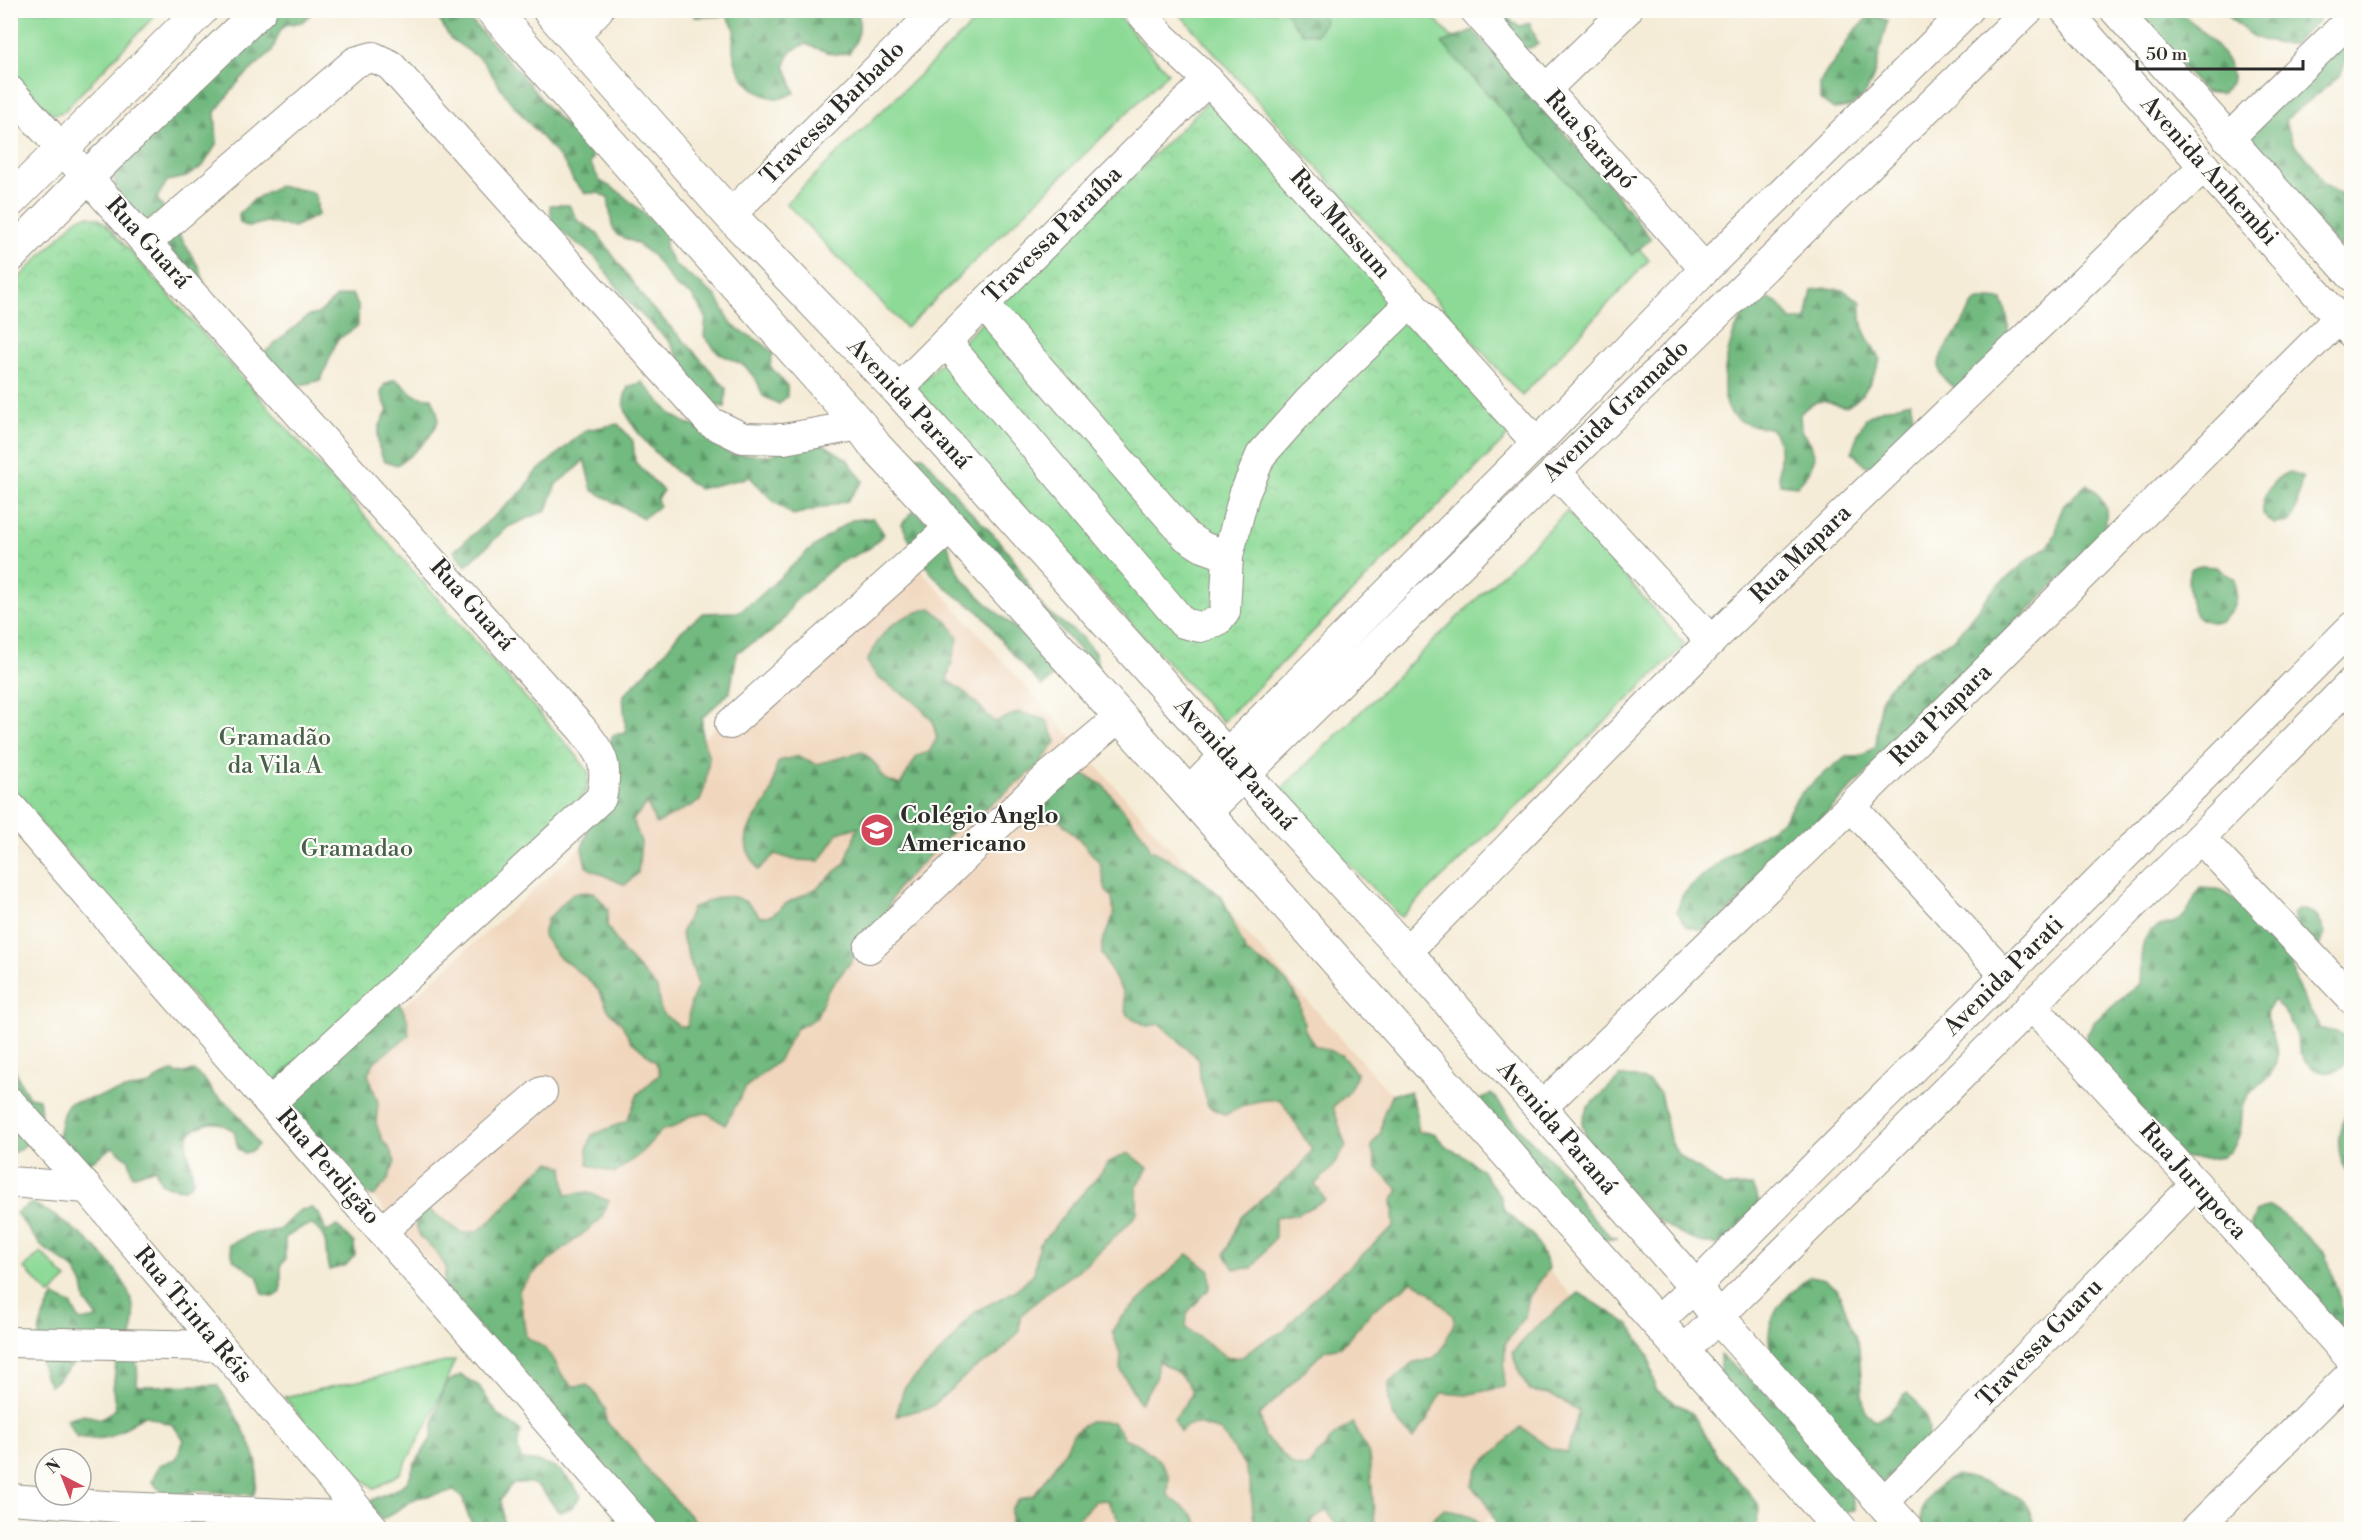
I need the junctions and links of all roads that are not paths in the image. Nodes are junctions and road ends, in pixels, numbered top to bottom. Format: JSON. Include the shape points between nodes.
{"nodes":[{"id":1,"x":201,"y":10,"type":"edge"},
{"id":2,"x":260,"y":10,"type":"edge"},
{"id":3,"x":492,"y":10,"type":"edge"},
{"id":4,"x":549,"y":10,"type":"edge"},
{"id":5,"x":598,"y":10,"type":"edge"},
{"id":6,"x":937,"y":10,"type":"edge"},
{"id":7,"x":1138,"y":10,"type":"edge"},
{"id":8,"x":1475,"y":10,"type":"edge"},
{"id":9,"x":1627,"y":10,"type":"edge"},
{"id":10,"x":1968,"y":10,"type":"edge"},
{"id":11,"x":2028,"y":10,"type":"edge"},
{"id":12,"x":2066,"y":10,"type":"edge"},
{"id":13,"x":2115,"y":10,"type":"edge"},
{"id":14,"x":2352,"y":18,"type":"edge"},
{"id":15,"x":573,"y":37,"type":"junction"},
{"id":16,"x":1208,"y":80,"type":"junction"},
{"id":17,"x":1546,"y":89,"type":"junction"},
{"id":18,"x":10,"y":91,"type":"edge"},
{"id":19,"x":2228,"y":139,"type":"junction"},
{"id":20,"x":63,"y":148,"type":"junction"},
{"id":21,"x":2204,"y":166,"type":"junction"},
{"id":22,"x":88,"y":176,"type":"junction"},
{"id":23,"x":10,"y":201,"type":"edge"},
{"id":24,"x":730,"y":215,"type":"junction"},
{"id":25,"x":147,"y":242,"type":"junction"},
{"id":26,"x":10,"y":256,"type":"edge"},
{"id":27,"x":1705,"y":269,"type":"junction"},
{"id":28,"x":2352,"y":276,"type":"edge"},
{"id":29,"x":1411,"y":302,"type":"junction"},
{"id":30,"x":984,"y":305,"type":"junction"},
{"id":31,"x":2345,"y":325,"type":"edge"},
{"id":32,"x":946,"y":342,"type":"junction"},
{"id":33,"x":898,"y":390,"type":"junction"},
{"id":34,"x":860,"y":425,"type":"junction"},
{"id":35,"x":1537,"y":443,"type":"junction"},
{"id":36,"x":1555,"y":471,"type":"junction"},
{"id":37,"x":951,"y":527,"type":"junction"},
{"id":38,"x":1228,"y":556,"type":"junction"},
{"id":39,"x":2352,"y":627,"type":"edge"},
{"id":40,"x":1711,"y":641,"type":"junction"},
{"id":41,"x":2352,"y":682,"type":"edge"},
{"id":42,"x":1120,"y":717,"type":"junction"},
{"id":43,"x":730,"y":724,"type":"dead end"},
{"id":44,"x":1235,"y":765,"type":"junction"},
{"id":45,"x":1197,"y":803,"type":"junction"},
{"id":46,"x":10,"y":806,"type":"edge"},
{"id":47,"x":1851,"y":806,"type":"junction"},
{"id":48,"x":2199,"y":838,"type":"junction"},
{"id":49,"x":868,"y":948,"type":"dead end"},
{"id":50,"x":1406,"y":952,"type":"junction"},
{"id":51,"x":2005,"y":975,"type":"junction"},
{"id":52,"x":2352,"y":999,"type":"edge"},
{"id":53,"x":2031,"y":1005,"type":"junction"},
{"id":54,"x":542,"y":1092,"type":"dead end"},
{"id":55,"x":10,"y":1102,"type":"edge"},
{"id":56,"x":271,"y":1102,"type":"junction"},
{"id":57,"x":1540,"y":1109,"type":"junction"},
{"id":58,"x":11,"y":1183,"type":"edge"},
{"id":59,"x":2196,"y":1184,"type":"junction"},
{"id":60,"x":87,"y":1188,"type":"junction"},
{"id":61,"x":383,"y":1230,"type":"junction"},
{"id":62,"x":1695,"y":1287,"type":"junction"},
{"id":63,"x":1719,"y":1318,"type":"junction"},
{"id":64,"x":1656,"y":1323,"type":"junction"},
{"id":65,"x":10,"y":1342,"type":"edge"},
{"id":66,"x":219,"y":1346,"type":"junction"},
{"id":67,"x":1683,"y":1352,"type":"junction"},
{"id":68,"x":2352,"y":1360,"type":"edge"},
{"id":69,"x":2352,"y":1373,"type":"edge"},
{"id":70,"x":10,"y":1498,"type":"edge"},
{"id":71,"x":1883,"y":1503,"type":"junction"},
{"id":72,"x":112,"y":1518,"type":"edge"},
{"id":73,"x":370,"y":1523,"type":"edge"},
{"id":74,"x":643,"y":1530,"type":"edge"},
{"id":75,"x":1841,"y":1530,"type":"edge"},
{"id":76,"x":1906,"y":1530,"type":"edge"},
{"id":77,"x":2195,"y":1530,"type":"edge"}],
"edges":[{"from":1,"to":20,"type":"main road"},
{"from":2,"to":22,"type":"main road"},
{"from":3,"to":34,"type":"main road","name":"Avenida Paraná"},
{"from":4,"to":15,"type":"main road","name":"Avenida Paraná"},
{"from":5,"to":15,"type":"street"},
{"from":6,"to":24,"type":"street","name":"Travessa Barbado"},
{"from":7,"to":16,"type":"street","name":"Rua Mussum"},
{"from":8,"to":17,"type":"street","name":"Rua Sarapó"},
{"from":9,"to":17,"type":"street"},
{"from":10,"to":27,"type":"street","name":"Avenida Gramado"},
{"from":11,"to":36,"type":"street","name":"Avenida Gramado"},
{"from":12,"to":21,"type":"street","name":"Avenida Anhembi"},
{"from":13,"to":19,"type":"street","name":"Avenida Anhembi"},
{"from":14,"to":19,"type":"street"},
{"from":15,"to":24,"type":"main road","name":"Avenida Paraná"},
{"from":16,"to":29,"type":"street","name":"Rua Mussum"},
{"from":16,"to":30,"type":"street","name":"Travessa Paraíba"},
{"from":17,"to":27,"type":"street","name":"Rua Sarapó"},
{"from":18,"to":20,"type":"street","name":"Rua Guará"},
{"from":19,"to":28,"type":"street","name":"Avenida Anhembi"},
{"from":20,"to":22,"type":"street","name":"Rua Guará"},
{"from":20,"to":23,"type":"main road"},
{"from":21,"to":31,"type":"street","name":"Avenida Anhembi"},
{"from":21,"to":40,"type":"street","name":"Rua Mapara"},
{"from":22,"to":25,"type":"street","name":"Rua Guará"},
{"from":22,"to":26,"type":"main road"},
{"from":24,"to":33,"type":"main road","name":"Avenida Paraná"},
{"from":25,"to":34,"type":"street","via":[[355,62],[373,57],[390,65],[710,422],[743,438],[774,439]]},
{"from":25,"to":56,"type":"street","name":"Rua Guará","via":[[582,729],[601,755],[606,776],[601,798]]},
{"from":27,"to":35,"type":"street","name":"Avenida Gramado"},
{"from":29,"to":35,"type":"street","name":"Rua Mussum"},
{"from":29,"to":38,"type":"street","via":[[1309,401],[1261,454],[1244,495]]},
{"from":30,"to":32,"type":"street","name":"Travessa Paraíba"},
{"from":30,"to":38,"type":"street","via":[[1187,537]]},
{"from":31,"to":47,"type":"street","name":"Rua Piapara"},
{"from":32,"to":33,"type":"street","name":"Travessa Paraíba"},
{"from":32,"to":38,"type":"street","via":[[1183,623],[1209,625],[1225,612]]},
{"from":33,"to":44,"type":"main road","name":"Avenida Paraná"},
{"from":34,"to":37,"type":"main road","name":"Avenida Paraná"},
{"from":35,"to":44,"type":"street","name":"Avenida Gramado"},
{"from":36,"to":40,"type":"street"},
{"from":36,"to":44,"type":"street","name":"Avenida Gramado"},
{"from":37,"to":42,"type":"main road","name":"Avenida Paraná"},
{"from":37,"to":43,"type":"street"},
{"from":39,"to":51,"type":"street","name":"Avenida Parati"},
{"from":40,"to":50,"type":"street","name":"Rua Mapara"},
{"from":41,"to":48,"type":"street","name":"Avenida Parati"},
{"from":42,"to":45,"type":"main road","name":"Avenida Paraná"},
{"from":42,"to":49,"type":"street","via":[[1048,777]]},
{"from":44,"to":45,"type":"street","name":"Avenida Gramado"},
{"from":44,"to":50,"type":"main road","name":"Avenida Paraná"},
{"from":45,"to":64,"type":"main road","name":"Avenida Paraná"},
{"from":46,"to":56,"type":"street","name":"Rua Perdigão"},
{"from":47,"to":51,"type":"street"},
{"from":47,"to":57,"type":"street","name":"Rua Piapara"},
{"from":48,"to":52,"type":"street"},
{"from":48,"to":53,"type":"street","name":"Avenida Parati"},
{"from":50,"to":57,"type":"main road","name":"Avenida Paraná"},
{"from":51,"to":62,"type":"street","name":"Avenida Parati"},
{"from":53,"to":59,"type":"street","name":"Rua Jurupoca"},
{"from":53,"to":63,"type":"street","name":"Avenida Parati"},
{"from":54,"to":61,"type":"street"},
{"from":55,"to":60,"type":"street","name":"Rua Trinta Réis"},
{"from":56,"to":61,"type":"street","name":"Rua Perdigão"},
{"from":57,"to":62,"type":"main road","name":"Avenida Paraná"},
{"from":58,"to":60,"type":"street"},
{"from":59,"to":68,"type":"street","name":"Rua Jurupoca"},
{"from":59,"to":71,"type":"street","name":"Travessa Guaru"},
{"from":60,"to":66,"type":"street","name":"Rua Trinta Réis"},
{"from":61,"to":74,"type":"street","name":"Rua Perdigão"},
{"from":62,"to":63,"type":"main road","name":"Avenida Paraná"},
{"from":62,"to":64,"type":"street","name":"Avenida Parati"},
{"from":63,"to":67,"type":"street","name":"Avenida Parati"},
{"from":63,"to":71,"type":"main road","name":"Avenida Paraná"},
{"from":64,"to":67,"type":"main road","name":"Avenida Paraná"},
{"from":65,"to":66,"type":"street"},
{"from":66,"to":73,"type":"street","name":"Rua Trinta Réis"},
{"from":67,"to":75,"type":"main road","name":"Avenida Paraná"},
{"from":69,"to":77,"type":"street"},
{"from":70,"to":72,"type":"street"},
{"from":71,"to":76,"type":"main road","name":"Avenida Paraná"},
{"from":72,"to":73,"type":"street"}]}
